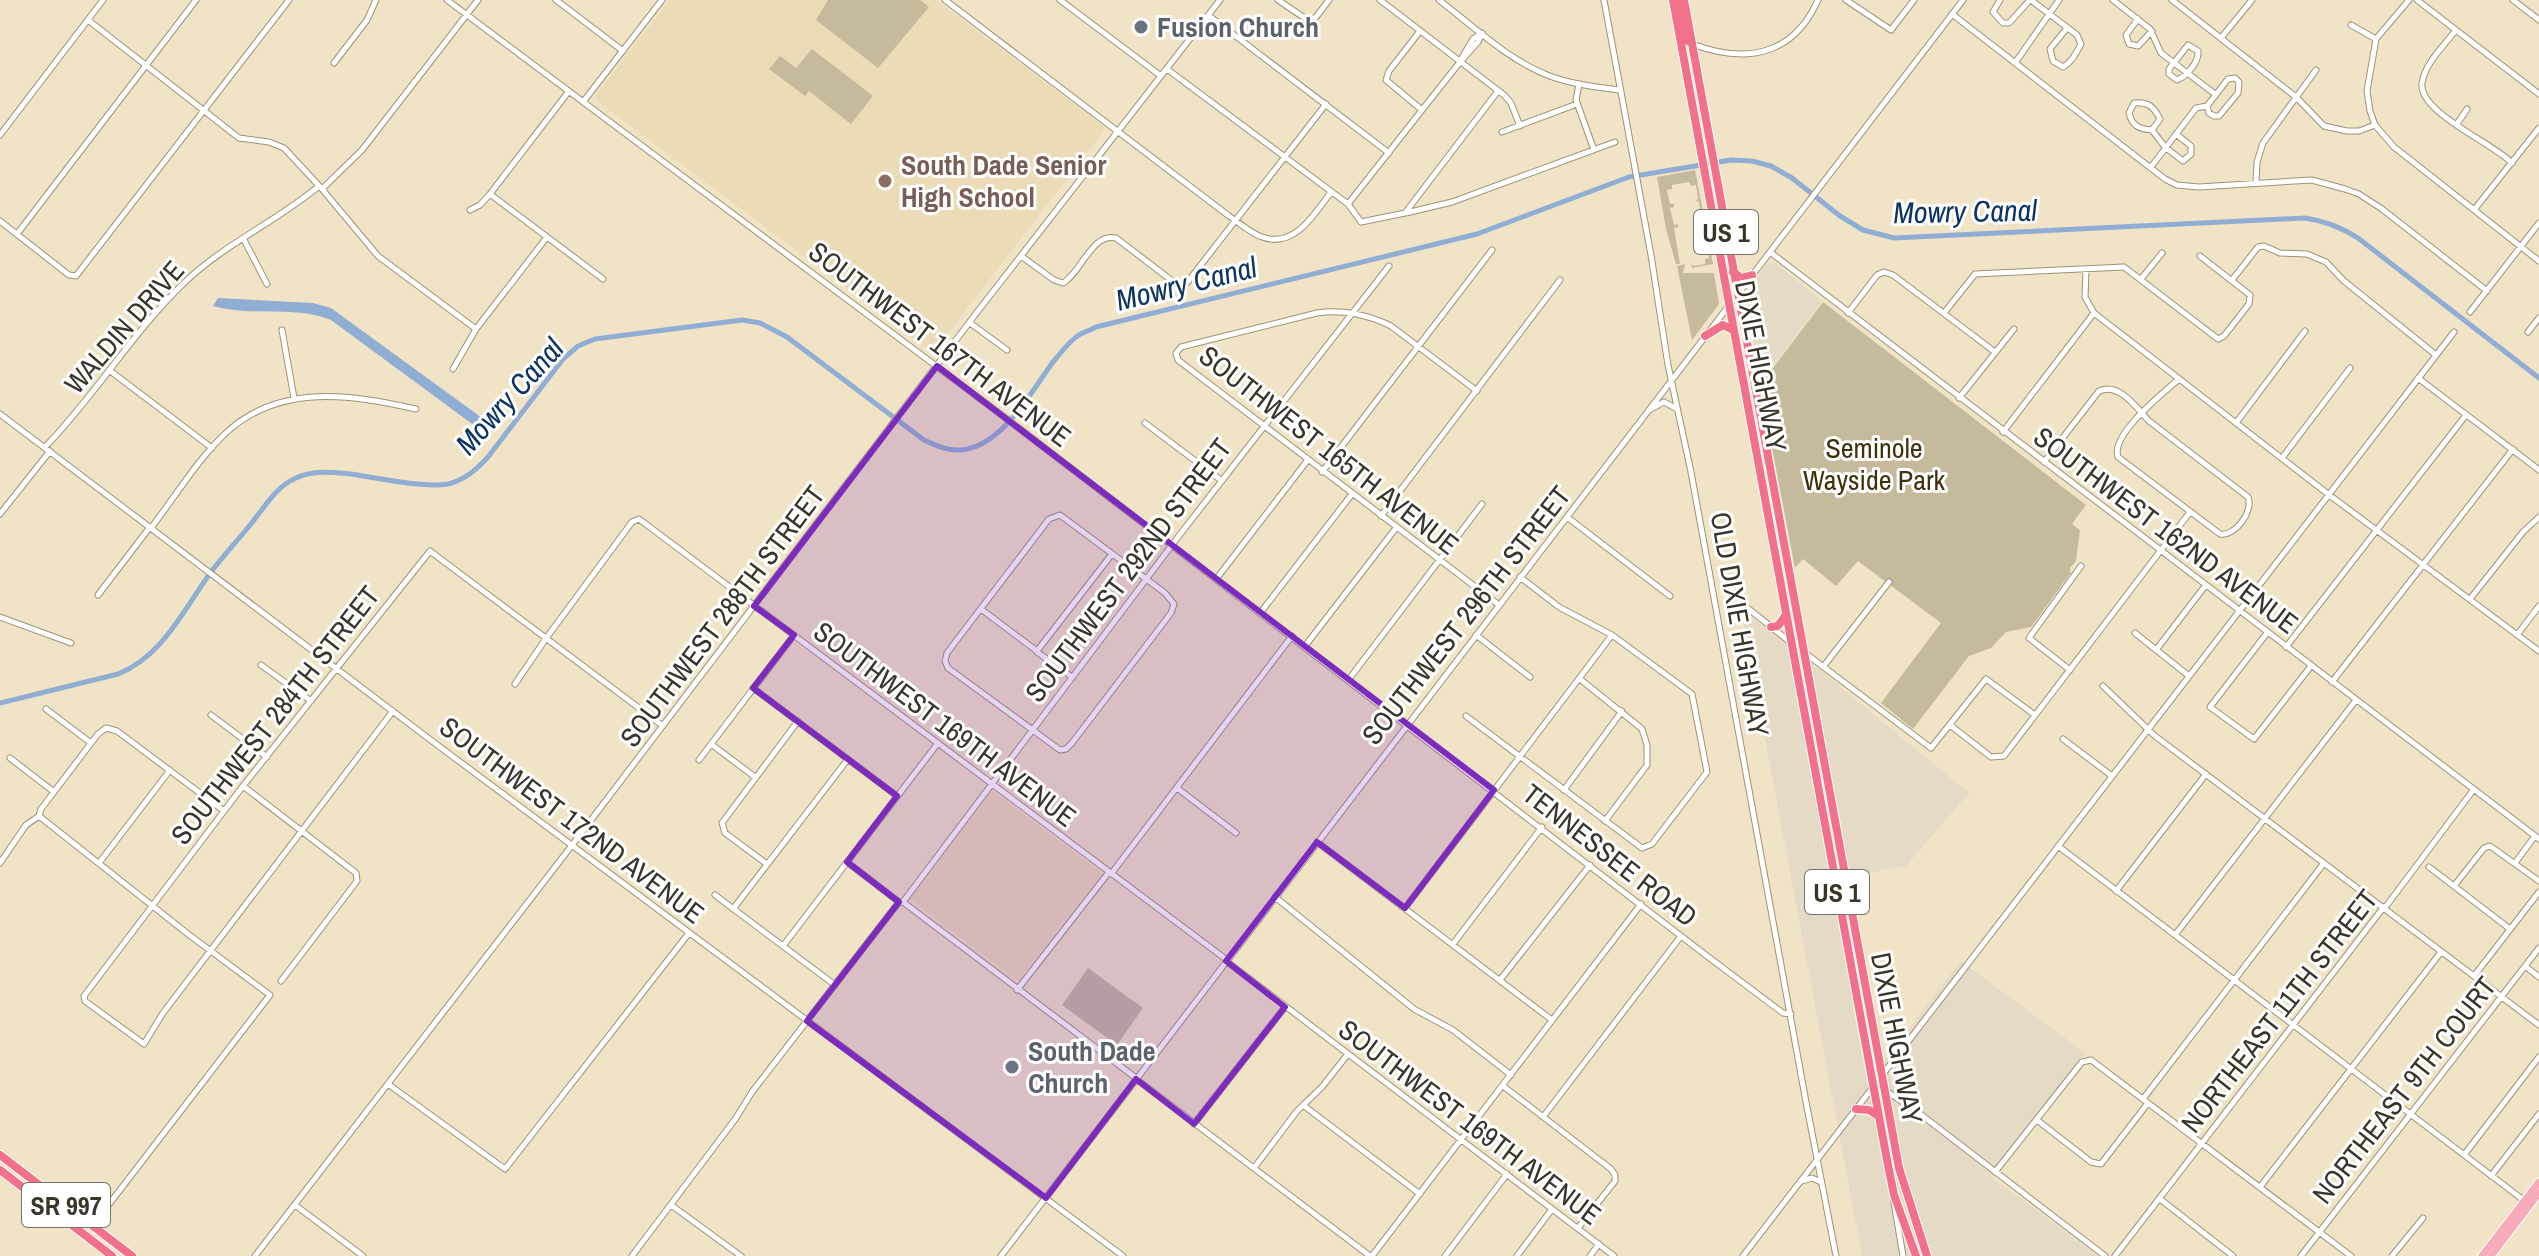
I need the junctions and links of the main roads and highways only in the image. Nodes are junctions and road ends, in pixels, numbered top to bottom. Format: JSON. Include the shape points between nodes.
{"nodes":[{"id":1,"x":1678,"y":0,"type":"edge"},
{"id":2,"x":1680,"y":45,"type":"junction"},
{"id":3,"x":1704,"y":113,"type":"junction"},
{"id":4,"x":1709,"y":205,"type":"junction"},
{"id":5,"x":1733,"y":272,"type":"junction"},
{"id":6,"x":1752,"y":275,"type":"road end"},
{"id":7,"x":1737,"y":295,"type":"junction"},
{"id":8,"x":1728,"y":307,"type":"junction"},
{"id":9,"x":1733,"y":330,"type":"junction"},
{"id":10,"x":1705,"y":336,"type":"road end"},
{"id":11,"x":1757,"y":400,"type":"junction"},
{"id":12,"x":1746,"y":402,"type":"junction"},
{"id":13,"x":1769,"y":469,"type":"junction"},
{"id":14,"x":1760,"y":477,"type":"junction"},
{"id":15,"x":1784,"y":546,"type":"junction"},
{"id":16,"x":1785,"y":612,"type":"junction"},
{"id":17,"x":1771,"y":627,"type":"road end"},
{"id":18,"x":1790,"y":642,"type":"junction"},
{"id":19,"x":1803,"y":652,"type":"junction"},
{"id":20,"x":1809,"y":683,"type":"junction"},
{"id":21,"x":1819,"y":799,"type":"junction"},
{"id":22,"x":1842,"y":864,"type":"junction"},
{"id":23,"x":1835,"y":882,"type":"junction"},
{"id":24,"x":1857,"y":945,"type":"junction"},
{"id":25,"x":1859,"y":1013,"type":"junction"},
{"id":26,"x":1884,"y":1072,"type":"junction"},
{"id":27,"x":1856,"y":1109,"type":"road end"},
{"id":28,"x":1878,"y":1115,"type":"junction"},
{"id":29,"x":0,"y":1155,"type":"edge"},
{"id":30,"x":0,"y":1170,"type":"edge"},
{"id":31,"x":2539,"y":1182,"type":"edge"},
{"id":32,"x":2539,"y":1193,"type":"edge"},
{"id":33,"x":2527,"y":1203,"type":"junction"},
{"id":34,"x":112,"y":1256,"type":"edge"},
{"id":35,"x":132,"y":1256,"type":"edge"},
{"id":36,"x":1916,"y":1256,"type":"edge"},
{"id":37,"x":1927,"y":1256,"type":"edge"},
{"id":38,"x":2482,"y":1256,"type":"edge"},
{"id":39,"x":2491,"y":1256,"type":"edge"}],
"edges":[{"from":1,"to":2,"type":"highway","name":"DIXIE HIGHWAY","number":"US 1"},
{"from":1,"to":3,"type":"highway","name":"DIXIE HIGHWAY","number":"US 1"},
{"from":2,"to":3,"type":"highway"},
{"from":2,"to":4,"type":"highway","name":"DIXIE HIGHWAY","number":"US 1"},
{"from":3,"to":5,"type":"highway","name":"DIXIE HIGHWAY","number":"US 1"},
{"from":4,"to":7,"type":"highway","via":[[1717,217],[1730,286]]},
{"from":4,"to":8,"type":"highway","name":"DIXIE HIGHWAY","number":"US 1"},
{"from":5,"to":6,"type":"highway","via":[[1741,278]]},
{"from":5,"to":7,"type":"highway","name":"DIXIE HIGHWAY","number":"US 1"},
{"from":7,"to":11,"type":"highway","name":"DIXIE HIGHWAY","number":"US 1"},
{"from":8,"to":9,"type":"highway","name":"DIXIE HIGHWAY","number":"US 1"},
{"from":8,"to":11,"type":"highway","via":[[1736,319],[1749,386]]},
{"from":9,"to":10,"type":"highway","via":[[1723,325]]},
{"from":9,"to":12,"type":"highway","name":"DIXIE HIGHWAY","number":"US 1"},
{"from":11,"to":13,"type":"highway","name":"DIXIE HIGHWAY","number":"US 1"},
{"from":12,"to":13,"type":"highway","via":[[1763,464]]},
{"from":12,"to":14,"type":"highway","name":"DIXIE HIGHWAY","number":"US 1"},
{"from":13,"to":15,"type":"highway","name":"DIXIE HIGHWAY","number":"US 1"},
{"from":14,"to":15,"type":"highway"},
{"from":14,"to":16,"type":"highway","name":"DIXIE HIGHWAY","number":"US 1"},
{"from":15,"to":19,"type":"highway","name":"DIXIE HIGHWAY","number":"US 1"},
{"from":16,"to":17,"type":"highway","via":[[1778,626]]},
{"from":16,"to":18,"type":"highway","number":"US 1"},
{"from":16,"to":19,"type":"highway"},
{"from":18,"to":20,"type":"highway"},
{"from":18,"to":21,"type":"highway","number":"US 1"},
{"from":19,"to":20,"type":"highway","number":"US 1"},
{"from":20,"to":22,"type":"highway","name":"DIXIE HIGHWAY","number":"US 1"},
{"from":21,"to":22,"type":"highway","via":[[1828,815],[1836,862]]},
{"from":21,"to":23,"type":"highway","name":"DIXIE HIGHWAY","number":"US 1"},
{"from":22,"to":24,"type":"highway","name":"DIXIE HIGHWAY","number":"US 1"},
{"from":23,"to":24,"type":"highway","via":[[1841,886]]},
{"from":23,"to":25,"type":"highway","name":"DIXIE HIGHWAY","number":"US 1"},
{"from":24,"to":26,"type":"highway","name":"DIXIE HIGHWAY","number":"US 1"},
{"from":25,"to":26,"type":"highway","via":[[1866,1021],[1875,1065]]},
{"from":25,"to":28,"type":"highway","name":"DIXIE HIGHWAY","number":"US 1"},
{"from":26,"to":37,"type":"highway","name":"DIXIE HIGHWAY","number":"US 1","via":[[1899,1168]]},
{"from":27,"to":28,"type":"highway"},
{"from":28,"to":36,"type":"highway","name":"DIXIE HIGHWAY","number":"US 1","via":[[1894,1195]]},
{"from":29,"to":35,"type":"highway","number":"SR 997"},
{"from":30,"to":34,"type":"highway","number":"SR 997"},
{"from":31,"to":33,"type":"main road"},
{"from":32,"to":33,"type":"main road"},
{"from":33,"to":38,"type":"main road"},
{"from":33,"to":39,"type":"main road"}]}
